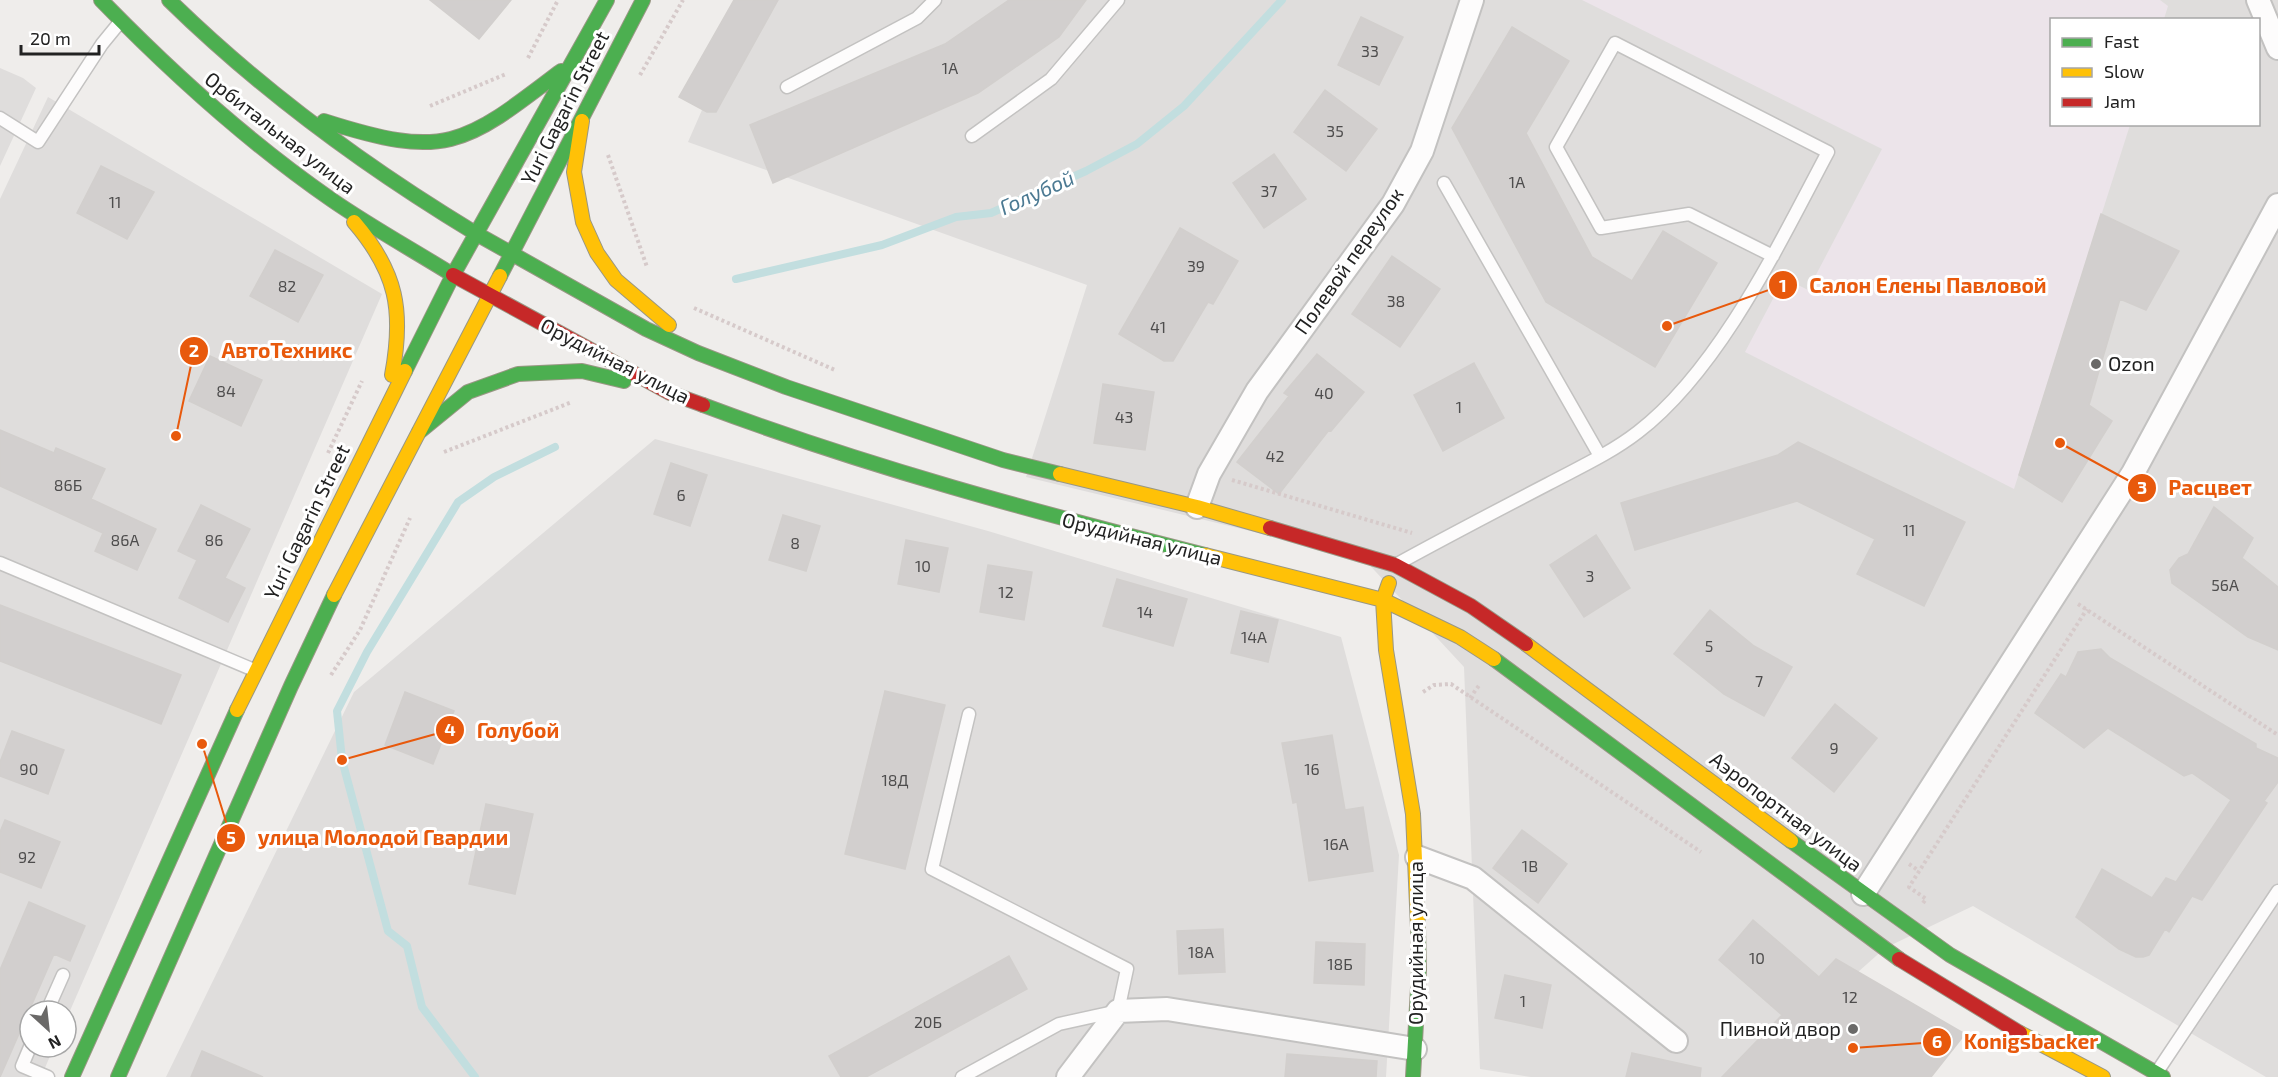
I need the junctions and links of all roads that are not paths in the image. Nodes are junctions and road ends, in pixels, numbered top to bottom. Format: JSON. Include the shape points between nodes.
{"nodes":[{"id":1,"x":101,"y":0,"type":"edge"},
{"id":2,"x":169,"y":0,"type":"edge"},
{"id":3,"x":607,"y":0,"type":"edge"},
{"id":4,"x":643,"y":0,"type":"edge"},
{"id":5,"x":935,"y":0,"type":"edge"},
{"id":6,"x":1118,"y":0,"type":"edge"},
{"id":7,"x":1472,"y":0,"type":"edge"},
{"id":8,"x":2258,"y":0,"type":"edge"},
{"id":9,"x":121,"y":21,"type":"junction"},
{"id":10,"x":2278,"y":48,"type":"edge"},
{"id":11,"x":572,"y":62,"type":"junction"},
{"id":12,"x":787,"y":87,"type":"dead end"},
{"id":13,"x":288,"y":109,"type":"junction"},
{"id":14,"x":583,"y":115,"type":"junction"},
{"id":15,"x":0,"y":118,"type":"edge"},
{"id":16,"x":972,"y":136,"type":"dead end"},
{"id":17,"x":1444,"y":183,"type":"dead end"},
{"id":18,"x":334,"y":201,"type":"junction"},
{"id":19,"x":2278,"y":205,"type":"edge"},
{"id":20,"x":475,"y":233,"type":"junction"},
{"id":21,"x":512,"y":253,"type":"junction"},
{"id":22,"x":1773,"y":256,"type":"junction"},
{"id":23,"x":453,"y":275,"type":"junction"},
{"id":24,"x":489,"y":296,"type":"junction"},
{"id":25,"x":698,"y":353,"type":"junction"},
{"id":26,"x":670,"y":393,"type":"junction"},
{"id":27,"x":382,"y":417,"type":"junction"},
{"id":28,"x":419,"y":432,"type":"junction"},
{"id":29,"x":1600,"y":456,"type":"junction"},
{"id":30,"x":1197,"y":507,"type":"junction"},
{"id":31,"x":0,"y":563,"type":"edge"},
{"id":32,"x":1395,"y":565,"type":"junction"},
{"id":33,"x":1383,"y":600,"type":"junction"},
{"id":34,"x":255,"y":671,"type":"junction"},
{"id":35,"x":969,"y":714,"type":"dead end"},
{"id":36,"x":1417,"y":857,"type":"junction"},
{"id":37,"x":2278,"y":891,"type":"edge"},
{"id":38,"x":1863,"y":894,"type":"junction"},
{"id":39,"x":63,"y":975,"type":"dead end"},
{"id":40,"x":52,"y":999,"type":"edge"},
{"id":41,"x":1118,"y":1011,"type":"junction"},
{"id":42,"x":1676,"y":1041,"type":"dead end"},
{"id":43,"x":1415,"y":1049,"type":"junction"},
{"id":44,"x":25,"y":1059,"type":"edge"},
{"id":45,"x":2159,"y":1075,"type":"edge"},
{"id":46,"x":48,"y":1077,"type":"edge"},
{"id":47,"x":72,"y":1077,"type":"edge"},
{"id":48,"x":118,"y":1077,"type":"edge"},
{"id":49,"x":962,"y":1077,"type":"edge"},
{"id":50,"x":1068,"y":1077,"type":"edge"},
{"id":51,"x":1413,"y":1077,"type":"edge"},
{"id":52,"x":2103,"y":1077,"type":"edge"}],
"edges":[{"from":1,"to":9,"type":"main road","name":"Орбитальная улица"},
{"from":2,"to":13,"type":"main road","name":"Орбитальная улица"},
{"from":3,"to":11,"type":"main road","name":"Yuri Gagarin Street"},
{"from":4,"to":14,"type":"main road","name":"Yuri Gagarin Street"},
{"from":5,"to":12,"type":"lane","via":[[917,18]]},
{"from":6,"to":16,"type":"lane","via":[[1051,79]]},
{"from":7,"to":30,"type":"street","name":"Полевой переулок","via":[[1422,151],[1393,204],[1257,392],[1209,474]]},
{"from":8,"to":10,"type":"street"},
{"from":9,"to":15,"type":"lane","via":[[38,142]]},
{"from":9,"to":18,"type":"main road","name":"Орбитальная улица","via":[[200,98]]},
{"from":11,"to":13,"type":"main road","via":[[502,115],[467,135],[441,142],[419,144],[370,136]]},
{"from":11,"to":20,"type":"main road","name":"Yuri Gagarin Street"},
{"from":13,"to":20,"type":"main road","name":"Орбитальная улица","via":[[433,209]]},
{"from":14,"to":21,"type":"main road","name":"Yuri Gagarin Street"},
{"from":14,"to":25,"type":"main road","via":[[574,172],[583,222],[597,254],[616,280]]},
{"from":17,"to":29,"type":"lane"},
{"from":18,"to":23,"type":"main road","name":"Орбитальная улица"},
{"from":18,"to":27,"type":"main road","via":[[376,250],[392,277],[400,308],[399,344]]},
{"from":19,"to":38,"type":"street","via":[[2133,473]]},
{"from":20,"to":21,"type":"main road","name":"Орбитальная улица"},
{"from":20,"to":23,"type":"main road","name":"Yuri Gagarin Street"},
{"from":21,"to":24,"type":"main road","name":"Yuri Gagarin Street"},
{"from":21,"to":25,"type":"main road","via":[[646,329]]},
{"from":22,"to":22,"type":"lane","via":[[1828,152],[1614,44],[1556,147],[1601,228],[1689,214]]},
{"from":22,"to":29,"type":"lane","via":[[1705,363],[1638,432]]},
{"from":23,"to":24,"type":"main road","name":"Орбитальная улица"},
{"from":23,"to":27,"type":"main road","name":"Yuri Gagarin Street"},
{"from":24,"to":26,"type":"main road","name":"Орудийная улица"},
{"from":24,"to":28,"type":"main road","name":"Yuri Gagarin Street"},
{"from":25,"to":30,"type":"main road","via":[[1003,460]]},
{"from":26,"to":28,"type":"main road","via":[[582,371],[518,374],[468,392]]},
{"from":26,"to":33,"type":"main road","name":"Орудийная улица","via":[[785,436],[997,502]]},
{"from":27,"to":34,"type":"main road","name":"Yuri Gagarin Street"},
{"from":28,"to":48,"type":"main road","name":"Yuri Gagarin Street","via":[[291,686]]},
{"from":29,"to":32,"type":"lane"},
{"from":30,"to":32,"type":"main road"},
{"from":31,"to":34,"type":"lane"},
{"from":32,"to":33,"type":"main road"},
{"from":32,"to":38,"type":"main road","name":"Аэропортная улица","via":[[1471,606],[1541,655]]},
{"from":33,"to":36,"type":"main road","name":"Орудийная улица","via":[[1386,650]]},
{"from":33,"to":52,"type":"main road","via":[[1461,637],[1521,677],[1927,978]]},
{"from":34,"to":47,"type":"main road","name":"Yuri Gagarin Street"},
{"from":35,"to":41,"type":"lane","via":[[932,869],[1127,969]]},
{"from":36,"to":42,"type":"street","via":[[1473,878]]},
{"from":36,"to":43,"type":"main road","name":"Орудийная улица","via":[[1419,970]]},
{"from":37,"to":45,"type":"lane"},
{"from":38,"to":45,"type":"main road","name":"Аэропортная улица","via":[[2008,990]]},
{"from":39,"to":40,"type":"lane"},
{"from":41,"to":43,"type":"street","name":"Орудийная улица","via":[[1167,1009]]},
{"from":41,"to":49,"type":"lane","via":[[1059,1024]]},
{"from":41,"to":50,"type":"street"},
{"from":43,"to":51,"type":"main road","name":"Орудийная улица"},
{"from":44,"to":46,"type":"lane","via":[[22,1065]]}]}
